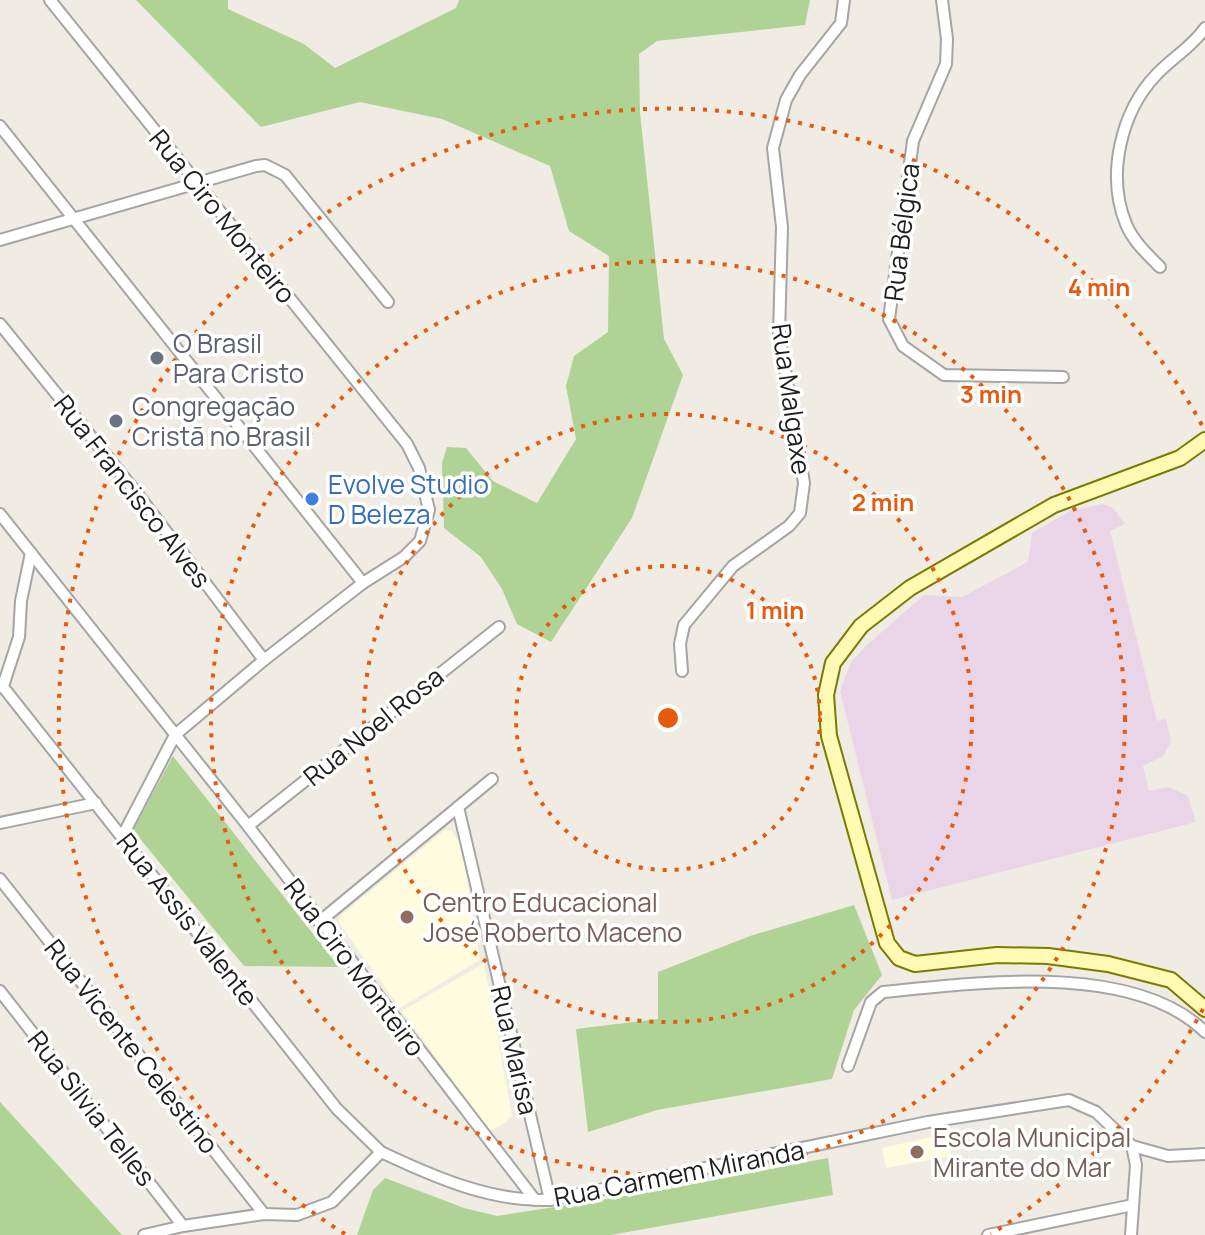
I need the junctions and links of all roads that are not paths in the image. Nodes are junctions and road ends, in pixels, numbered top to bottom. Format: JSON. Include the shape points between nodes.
{"nodes":[{"id":1,"x":50,"y":0,"type":"edge"},
{"id":2,"x":844,"y":0,"type":"edge"},
{"id":3,"x":942,"y":0,"type":"edge"},
{"id":4,"x":1205,"y":28,"type":"edge"},
{"id":5,"x":0,"y":126,"type":"edge"},
{"id":6,"x":195,"y":182,"type":"junction"},
{"id":7,"x":73,"y":217,"type":"junction"},
{"id":8,"x":0,"y":240,"type":"edge"},
{"id":9,"x":1160,"y":267,"type":"dead end"},
{"id":10,"x":388,"y":302,"type":"dead end"},
{"id":11,"x":0,"y":324,"type":"edge"},
{"id":12,"x":1063,"y":377,"type":"dead end"},
{"id":13,"x":1205,"y":440,"type":"edge"},
{"id":14,"x":0,"y":514,"type":"edge"},
{"id":15,"x":31,"y":553,"type":"junction"},
{"id":16,"x":363,"y":583,"type":"junction"},
{"id":17,"x":499,"y":627,"type":"dead end"},
{"id":18,"x":264,"y":660,"type":"junction"},
{"id":19,"x":682,"y":671,"type":"dead end"},
{"id":20,"x":1,"y":684,"type":"edge"},
{"id":21,"x":175,"y":735,"type":"junction"},
{"id":22,"x":492,"y":779,"type":"dead end"},
{"id":23,"x":96,"y":803,"type":"junction"},
{"id":24,"x":458,"y":807,"type":"junction"},
{"id":25,"x":0,"y":823,"type":"edge"},
{"id":26,"x":248,"y":826,"type":"junction"},
{"id":27,"x":122,"y":837,"type":"junction"},
{"id":28,"x":0,"y":879,"type":"edge"},
{"id":29,"x":319,"y":922,"type":"junction"},
{"id":30,"x":1108,"y":964,"type":"junction"},
{"id":31,"x":1104,"y":986,"type":"junction"},
{"id":32,"x":0,"y":991,"type":"edge"},
{"id":33,"x":1205,"y":1009,"type":"edge"},
{"id":34,"x":1205,"y":1032,"type":"edge"},
{"id":35,"x":848,"y":1066,"type":"dead end"},
{"id":36,"x":1132,"y":1146,"type":"junction"},
{"id":37,"x":381,"y":1152,"type":"junction"},
{"id":38,"x":1205,"y":1154,"type":"edge"},
{"id":39,"x":535,"y":1200,"type":"junction"},
{"id":40,"x":550,"y":1200,"type":"junction"},
{"id":41,"x":1133,"y":1205,"type":"junction"},
{"id":42,"x":264,"y":1214,"type":"junction"},
{"id":43,"x":183,"y":1226,"type":"junction"},
{"id":44,"x":1021,"y":1232,"type":"edge"},
{"id":45,"x":144,"y":1235,"type":"edge"},
{"id":46,"x":988,"y":1235,"type":"edge"},
{"id":47,"x":1131,"y":1235,"type":"edge"}],
"edges":[{"from":1,"to":6,"type":"street","name":"Rua Ciro Monteiro"},
{"from":2,"to":19,"type":"street","name":"Rua Malgaxe","via":[[841,23],[786,100],[773,148],[782,227],[779,334],[804,483],[800,513],[733,566],[684,625]]},
{"from":3,"to":12,"type":"street","name":"Rua Bélgica","via":[[946,64],[913,141],[889,319],[903,346],[944,375]]},
{"from":4,"to":9,"type":"street","via":[[1148,84],[1124,127],[1118,192],[1125,223]]},
{"from":5,"to":7,"type":"street"},
{"from":6,"to":7,"type":"street"},
{"from":6,"to":10,"type":"street","via":[[265,165],[285,175]]},
{"from":6,"to":16,"type":"street","name":"Rua Ciro Monteiro","via":[[407,444],[419,468],[429,510],[420,541]]},
{"from":7,"to":8,"type":"street"},
{"from":7,"to":16,"type":"street"},
{"from":11,"to":18,"type":"street","name":"Rua Francisco Alves"},
{"from":13,"to":30,"type":"street","via":[[1180,458],[1054,505],[910,588],[861,626],[833,663],[826,695],[829,736],[843,792],[887,943],[899,958],[915,964],[997,955],[1048,956]]},
{"from":14,"to":15,"type":"street","name":"Rua Ciro Monteiro"},
{"from":15,"to":20,"type":"street","via":[[19,637]]},
{"from":15,"to":21,"type":"street","name":"Rua Ciro Monteiro"},
{"from":16,"to":18,"type":"street","name":"Rua Ciro Monteiro"},
{"from":17,"to":26,"type":"street","name":"Rua Noel Rosa"},
{"from":18,"to":21,"type":"street","name":"Rua Ciro Monteiro"},
{"from":20,"to":23,"type":"street","name":"Rua Assis Valente"},
{"from":21,"to":26,"type":"street","name":"Rua Ciro Monteiro"},
{"from":21,"to":27,"type":"street"},
{"from":22,"to":24,"type":"street"},
{"from":23,"to":25,"type":"street"},
{"from":23,"to":27,"type":"street","name":"Rua Assis Valente"},
{"from":24,"to":29,"type":"street"},
{"from":24,"to":40,"type":"street","name":"Rua Marisa"},
{"from":26,"to":29,"type":"street","name":"Rua Ciro Monteiro"},
{"from":27,"to":37,"type":"street","name":"Rua Assis Valente","via":[[337,1109]]},
{"from":28,"to":42,"type":"street","name":"Rua Vicente Celestino"},
{"from":29,"to":39,"type":"street","name":"Rua Ciro Monteiro"},
{"from":30,"to":31,"type":"street"},
{"from":30,"to":33,"type":"street","via":[[1171,980]]},
{"from":31,"to":34,"type":"street","via":[[1154,1001],[1191,1018]]},
{"from":31,"to":35,"type":"street","via":[[1002,980],[883,992],[871,1002]]},
{"from":32,"to":43,"type":"street","name":"Rua Silvia Telles"},
{"from":36,"to":38,"type":"street","name":"Rua Carmem Miranda","via":[[1168,1156]]},
{"from":36,"to":40,"type":"street","name":"Rua Carmem Miranda","via":[[1096,1112],[1069,1100],[928,1122]]},
{"from":36,"to":41,"type":"street"},
{"from":37,"to":39,"type":"street","name":"Rua Carmem Miranda","via":[[430,1175],[500,1196]]},
{"from":37,"to":42,"type":"street","via":[[332,1202],[297,1215]]},
{"from":39,"to":40,"type":"street","name":"Rua Carmem Miranda"},
{"from":41,"to":44,"type":"street"},
{"from":41,"to":47,"type":"street"},
{"from":42,"to":43,"type":"street"},
{"from":43,"to":45,"type":"street"},
{"from":44,"to":46,"type":"street"}]}
